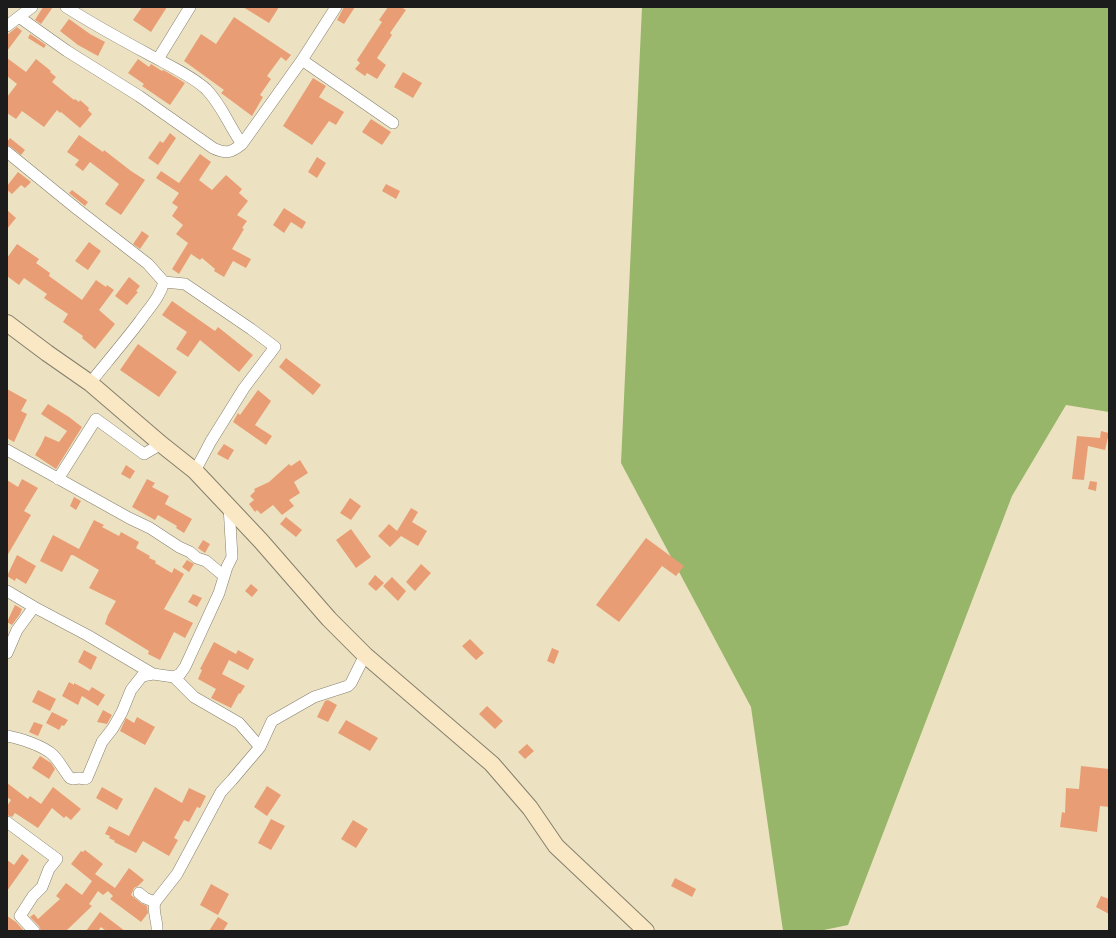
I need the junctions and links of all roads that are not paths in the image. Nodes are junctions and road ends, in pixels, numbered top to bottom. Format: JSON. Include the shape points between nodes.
{"nodes":[{"id":1,"x":32,"y":7,"type":"edge"},
{"id":2,"x":66,"y":7,"type":"edge"},
{"id":3,"x":190,"y":7,"type":"edge"},
{"id":4,"x":336,"y":7,"type":"edge"},
{"id":5,"x":19,"y":17,"type":"junction"},
{"id":6,"x":7,"y":26,"type":"edge"},
{"id":7,"x":158,"y":59,"type":"junction"},
{"id":8,"x":302,"y":60,"type":"junction"},
{"id":9,"x":393,"y":123,"type":"dead end"},
{"id":10,"x":242,"y":144,"type":"junction"},
{"id":11,"x":7,"y":152,"type":"edge"},
{"id":12,"x":164,"y":282,"type":"junction"},
{"id":13,"x":7,"y":323,"type":"edge"},
{"id":14,"x":90,"y":383,"type":"junction"},
{"id":15,"x":161,"y":444,"type":"junction"},
{"id":16,"x":7,"y":450,"type":"edge"},
{"id":17,"x":195,"y":471,"type":"junction"},
{"id":18,"x":58,"y":479,"type":"junction"},
{"id":19,"x":229,"y":506,"type":"junction"},
{"id":20,"x":230,"y":561,"type":"junction"},
{"id":21,"x":214,"y":568,"type":"junction"},
{"id":22,"x":224,"y":576,"type":"junction"},
{"id":23,"x":7,"y":591,"type":"edge"},
{"id":24,"x":34,"y":607,"type":"junction"},
{"id":25,"x":7,"y":653,"type":"edge"},
{"id":26,"x":365,"y":655,"type":"junction"},
{"id":27,"x":153,"y":674,"type":"junction"},
{"id":28,"x":174,"y":677,"type":"junction"},
{"id":29,"x":7,"y":736,"type":"edge"},
{"id":30,"x":260,"y":747,"type":"junction"},
{"id":31,"x":7,"y":822,"type":"edge"},
{"id":32,"x":139,"y":893,"type":"dead end"},
{"id":33,"x":155,"y":902,"type":"junction"},
{"id":34,"x":34,"y":931,"type":"edge"},
{"id":35,"x":157,"y":931,"type":"edge"},
{"id":36,"x":646,"y":931,"type":"edge"}],
"edges":[{"from":1,"to":5,"type":"street"},
{"from":2,"to":7,"type":"street","via":[[104,31]]},
{"from":3,"to":7,"type":"street"},
{"from":4,"to":8,"type":"street"},
{"from":5,"to":6,"type":"street"},
{"from":5,"to":10,"type":"street","via":[[213,148],[222,152],[233,151]]},
{"from":7,"to":10,"type":"street","via":[[205,88],[220,106]]},
{"from":8,"to":9,"type":"street"},
{"from":8,"to":10,"type":"street"},
{"from":11,"to":12,"type":"street","via":[[148,264]]},
{"from":12,"to":14,"type":"street","via":[[161,293],[154,303]]},
{"from":12,"to":17,"type":"street","via":[[185,284],[275,347],[244,388]]},
{"from":13,"to":14,"type":"main road"},
{"from":14,"to":15,"type":"main road"},
{"from":15,"to":17,"type":"main road"},
{"from":15,"to":18,"type":"street","via":[[144,454],[96,419]]},
{"from":16,"to":18,"type":"street"},
{"from":17,"to":19,"type":"main road"},
{"from":18,"to":21,"type":"street","via":[[150,528]]},
{"from":19,"to":20,"type":"street","via":[[232,557]]},
{"from":19,"to":26,"type":"main road","via":[[329,619]]},
{"from":20,"to":21,"type":"street"},
{"from":20,"to":22,"type":"street"},
{"from":21,"to":22,"type":"street"},
{"from":22,"to":28,"type":"street","via":[[219,593],[185,667]]},
{"from":23,"to":24,"type":"street"},
{"from":24,"to":25,"type":"street","via":[[17,630]]},
{"from":24,"to":27,"type":"street"},
{"from":26,"to":30,"type":"street","via":[[348,686],[314,697],[274,719]]},
{"from":26,"to":36,"type":"main road","via":[[492,764],[530,808],[556,846]]},
{"from":27,"to":28,"type":"street"},
{"from":27,"to":29,"type":"street","via":[[142,676],[131,690],[122,712],[102,742],[85,780],[70,778],[47,750]]},
{"from":28,"to":30,"type":"street","via":[[194,697],[240,723]]},
{"from":30,"to":33,"type":"street","via":[[220,792],[178,874]]},
{"from":31,"to":34,"type":"street","via":[[57,860],[42,887],[20,916]]},
{"from":32,"to":33,"type":"street"},
{"from":33,"to":35,"type":"street","via":[[153,908]]}]}
